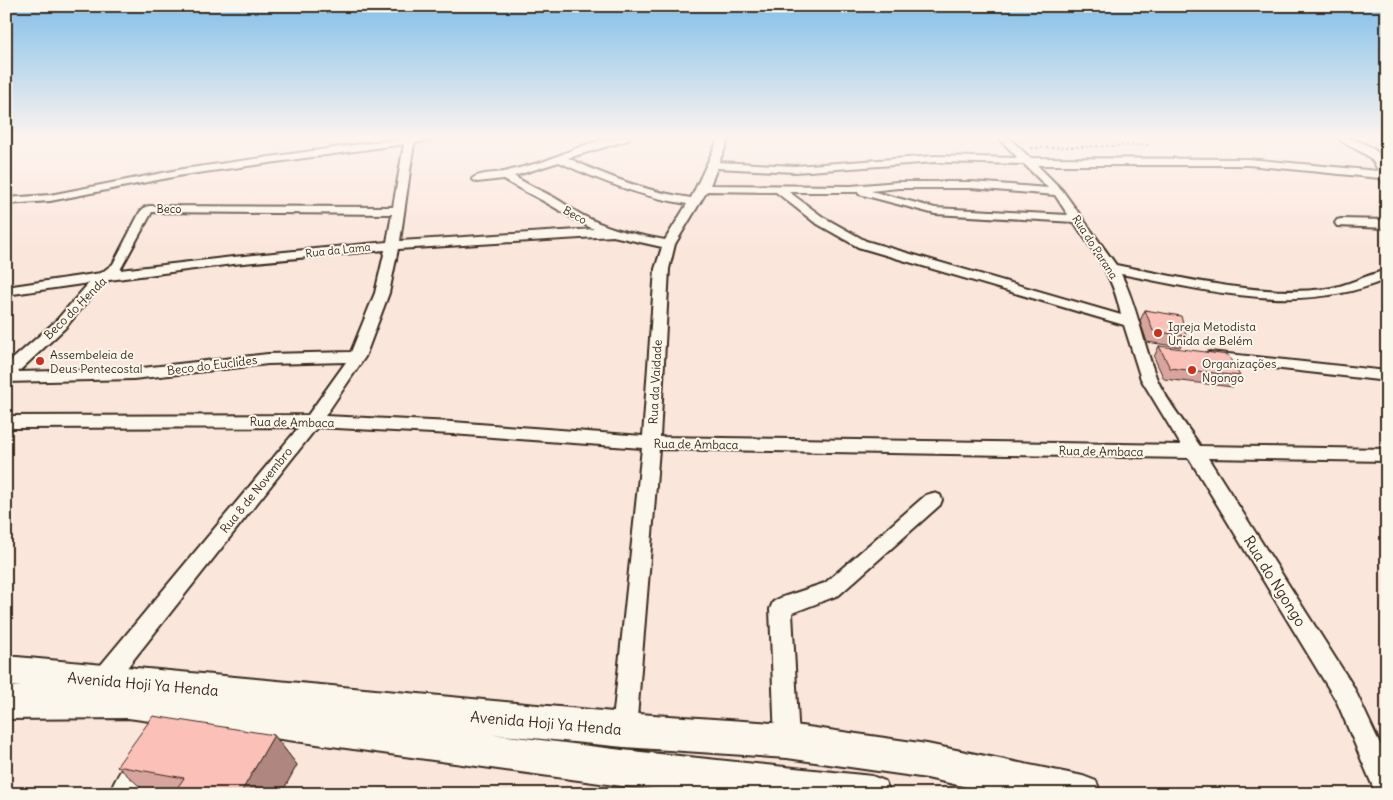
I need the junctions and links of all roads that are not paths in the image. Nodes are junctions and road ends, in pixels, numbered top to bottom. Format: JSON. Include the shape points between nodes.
{"nodes":[{"id":1,"x":167,"y":175,"type":"edge"},
{"id":2,"x":403,"y":175,"type":"edge"},
{"id":3,"x":503,"y":175,"type":"edge"},
{"id":4,"x":505,"y":175,"type":"edge"},
{"id":5,"x":595,"y":175,"type":"edge"},
{"id":6,"x":709,"y":175,"type":"edge"},
{"id":7,"x":1042,"y":175,"type":"edge"},
{"id":8,"x":1370,"y":175,"type":"edge"},
{"id":9,"x":1385,"y":177,"type":"edge"},
{"id":10,"x":477,"y":179,"type":"dead end"},
{"id":11,"x":703,"y":188,"type":"junction"},
{"id":12,"x":779,"y":189,"type":"junction"},
{"id":13,"x":851,"y":189,"type":"junction"},
{"id":14,"x":1058,"y":192,"type":"junction"},
{"id":15,"x":6,"y":201,"type":"edge"},
{"id":16,"x":696,"y":202,"type":"junction"},
{"id":17,"x":149,"y":209,"type":"joint"},
{"id":18,"x":398,"y":211,"type":"junction"},
{"id":19,"x":1077,"y":219,"type":"junction"},
{"id":20,"x":1340,"y":223,"type":"dead end"},
{"id":21,"x":1387,"y":224,"type":"edge"},
{"id":22,"x":613,"y":232,"type":"junction"},
{"id":23,"x":393,"y":244,"type":"junction"},
{"id":24,"x":669,"y":244,"type":"junction"},
{"id":25,"x":1112,"y":268,"type":"junction"},
{"id":26,"x":108,"y":274,"type":"junction"},
{"id":27,"x":1387,"y":274,"type":"edge"},
{"id":28,"x":6,"y":291,"type":"edge"},
{"id":29,"x":1130,"y":322,"type":"junction"},
{"id":30,"x":1138,"y":348,"type":"junction"},
{"id":31,"x":1157,"y":350,"type":"edge"},
{"id":32,"x":1196,"y":355,"type":"edge"},
{"id":33,"x":358,"y":357,"type":"junction"},
{"id":34,"x":6,"y":374,"type":"edge"},
{"id":35,"x":1387,"y":376,"type":"edge"},
{"id":36,"x":6,"y":377,"type":"edge"},
{"id":37,"x":1149,"y":379,"type":"joint"},
{"id":38,"x":313,"y":421,"type":"junction"},
{"id":39,"x":6,"y":422,"type":"edge"},
{"id":40,"x":651,"y":443,"type":"junction"},
{"id":41,"x":1195,"y":452,"type":"junction"},
{"id":42,"x":1387,"y":455,"type":"edge"},
{"id":43,"x":933,"y":500,"type":"dead end"},
{"id":44,"x":6,"y":671,"type":"edge"},
{"id":45,"x":103,"y":680,"type":"junction"},
{"id":46,"x":6,"y":703,"type":"edge"},
{"id":47,"x":166,"y":728,"type":"junction"},
{"id":48,"x":624,"y":730,"type":"junction"},
{"id":49,"x":787,"y":741,"type":"junction"},
{"id":50,"x":1387,"y":790,"type":"edge"},
{"id":51,"x":122,"y":794,"type":"edge"},
{"id":52,"x":872,"y":794,"type":"edge"},
{"id":53,"x":1083,"y":794,"type":"edge"}],
"edges":[{"from":1,"to":15,"type":"street","via":[[50,198]]},
{"from":2,"to":18,"type":"street","name":"Rua 8 de Novembro"},
{"from":3,"to":10,"type":"street"},
{"from":4,"to":22,"type":"street","name":"Beco","via":[[582,220]]},
{"from":5,"to":16,"type":"street","via":[[664,198]]},
{"from":6,"to":11,"type":"street","name":"Rua da Vaidade"},
{"from":7,"to":14,"type":"street","name":"Rua do Parana"},
{"from":8,"to":9,"type":"street"},
{"from":11,"to":12,"type":"street"},
{"from":11,"to":16,"type":"street","name":"Rua da Vaidade"},
{"from":12,"to":13,"type":"street"},
{"from":12,"to":29,"type":"street","via":[[812,216],[862,244]]},
{"from":13,"to":14,"type":"street","via":[[945,185]]},
{"from":13,"to":19,"type":"street","via":[[935,210]]},
{"from":14,"to":19,"type":"street","name":"Rua do Parana"},
{"from":16,"to":24,"type":"street","name":"Rua da Vaidade"},
{"from":17,"to":18,"type":"street","name":"Beco"},
{"from":17,"to":26,"type":"street","name":"Beco do Henda","via":[[121,262]]},
{"from":18,"to":23,"type":"street","name":"Rua 8 de Novembro"},
{"from":19,"to":25,"type":"street","name":"Rua do Parana"},
{"from":20,"to":21,"type":"street"},
{"from":22,"to":23,"type":"street","name":"Rua da Lama"},
{"from":22,"to":24,"type":"street","name":"Rua da Lama","via":[[638,240]]},
{"from":23,"to":26,"type":"street","name":"Rua da Lama"},
{"from":23,"to":33,"type":"street","name":"Rua 8 de Novembro","via":[[382,293]]},
{"from":24,"to":40,"type":"street","name":"Rua da Vaidade","via":[[661,276]]},
{"from":25,"to":27,"type":"street","via":[[1230,288],[1298,294],[1351,288]]},
{"from":25,"to":29,"type":"street","name":"Rua do Parana","via":[[1123,292]]},
{"from":26,"to":28,"type":"street","name":"Rua da Lama"},
{"from":26,"to":34,"type":"street","name":"Beco do Henda","via":[[94,285],[60,325]]},
{"from":29,"to":30,"type":"street","name":"Rua do Parana"},
{"from":30,"to":31,"type":"street"},
{"from":30,"to":37,"type":"street","name":"Rua do Parana"},
{"from":32,"to":35,"type":"street"},
{"from":33,"to":36,"type":"street","name":"Beco do Euclides","via":[[268,358],[132,374]]},
{"from":33,"to":38,"type":"street","name":"Rua 8 de Novembro"},
{"from":37,"to":41,"type":"street","name":"Rua do Ngongo"},
{"from":38,"to":39,"type":"street","name":"Rua de Ambaca"},
{"from":38,"to":40,"type":"street","name":"Rua de Ambaca"},
{"from":38,"to":45,"type":"street","name":"Rua 8 de Novembro"},
{"from":40,"to":41,"type":"street","name":"Rua de Ambaca"},
{"from":40,"to":48,"type":"street","name":"Rua da Vaidade"},
{"from":41,"to":42,"type":"street","name":"Rua de Ambaca"},
{"from":41,"to":50,"type":"street","name":"Rua do Ngongo","via":[[1345,694]]},
{"from":43,"to":49,"type":"street","via":[[832,588],[781,609]]},
{"from":44,"to":45,"type":"main road","name":"Avenida Hoji Ya Henda"},
{"from":45,"to":48,"type":"main road","name":"Avenida Hoji Ya Henda"},
{"from":46,"to":47,"type":"main road","via":[[128,702]]},
{"from":47,"to":51,"type":"street"},
{"from":47,"to":52,"type":"main road","via":[[622,768]]},
{"from":48,"to":49,"type":"main road","name":"Avenida Hoji Ya Henda"},
{"from":49,"to":53,"type":"main road","name":"Avenida Hoji Ya Henda","via":[[927,761]]}]}
